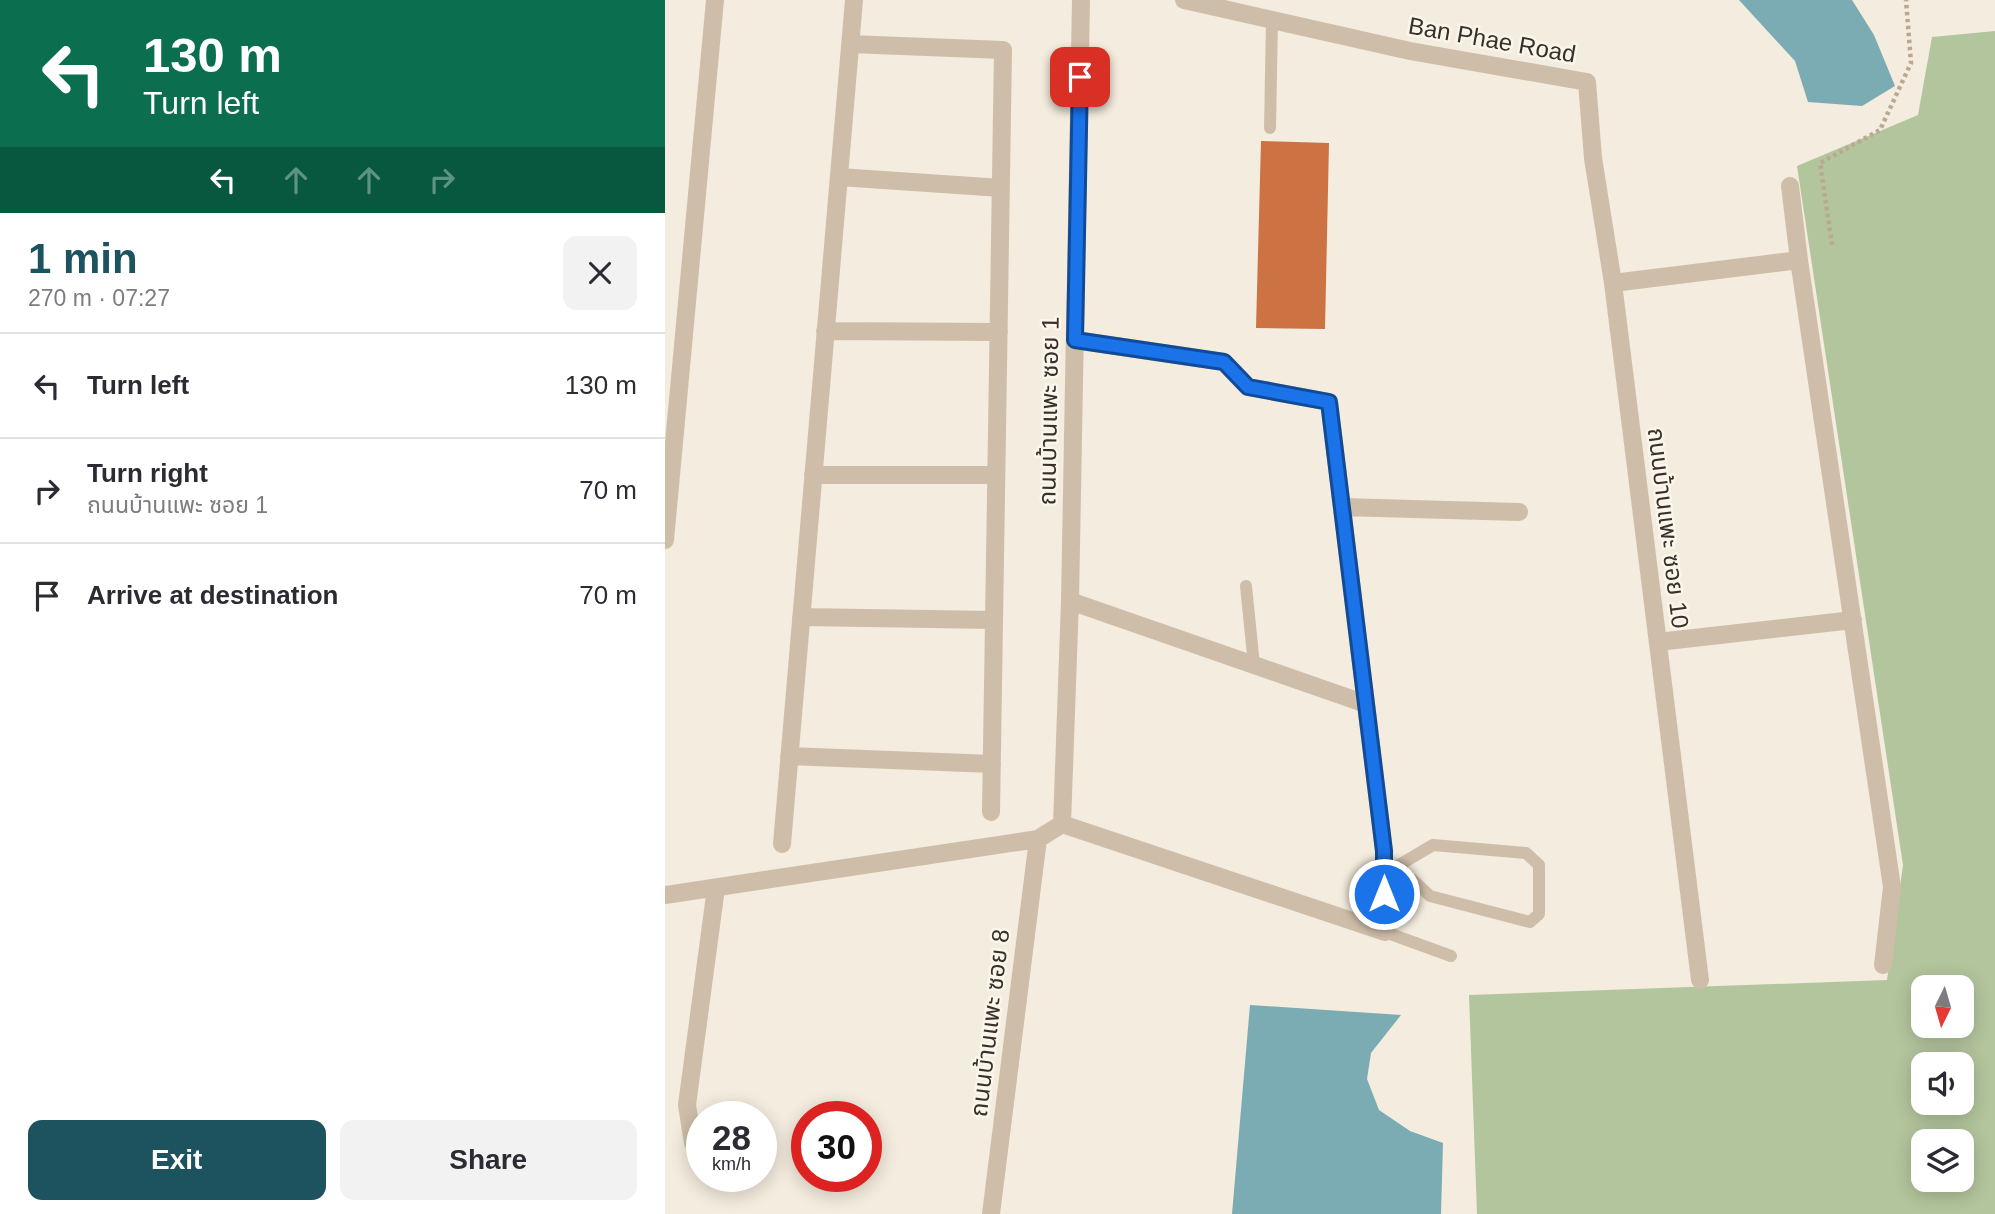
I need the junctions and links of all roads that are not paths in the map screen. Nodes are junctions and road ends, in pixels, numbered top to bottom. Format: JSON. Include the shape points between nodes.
{"nodes":[{"id":1,"x":715,"y":0,"type":"edge"},
{"id":2,"x":854,"y":0,"type":"edge"},
{"id":3,"x":1081,"y":0,"type":"edge"},
{"id":4,"x":1184,"y":0,"type":"edge"},
{"id":5,"x":1272,"y":21,"type":"junction"},
{"id":6,"x":850,"y":44,"type":"junction"},
{"id":7,"x":1587,"y":82,"type":"joint"},
{"id":8,"x":1271,"y":128,"type":"dead end"},
{"id":9,"x":839,"y":177,"type":"junction"},
{"id":10,"x":1790,"y":186,"type":"dead end"},
{"id":11,"x":1001,"y":188,"type":"junction"},
{"id":12,"x":1799,"y":260,"type":"junction"},
{"id":13,"x":1613,"y":282,"type":"junction"},
{"id":14,"x":825,"y":331,"type":"junction"},
{"id":15,"x":999,"y":332,"type":"junction"},
{"id":16,"x":1075,"y":340,"type":"junction"},
{"id":17,"x":813,"y":475,"type":"junction"},
{"id":18,"x":996,"y":475,"type":"junction"},
{"id":19,"x":1342,"y":507,"type":"junction"},
{"id":20,"x":1519,"y":512,"type":"dead end"},
{"id":21,"x":665,"y":540,"type":"edge"},
{"id":22,"x":1246,"y":586,"type":"dead end"},
{"id":23,"x":1070,"y":601,"type":"junction"},
{"id":24,"x":801,"y":617,"type":"junction"},
{"id":25,"x":994,"y":620,"type":"junction"},
{"id":26,"x":1853,"y":620,"type":"junction"},
{"id":27,"x":1658,"y":642,"type":"junction"},
{"id":28,"x":1254,"y":665,"type":"junction"},
{"id":29,"x":1367,"y":704,"type":"junction"},
{"id":30,"x":789,"y":756,"type":"junction"},
{"id":31,"x":992,"y":764,"type":"junction"},
{"id":32,"x":991,"y":812,"type":"dead end"},
{"id":33,"x":1062,"y":824,"type":"junction"},
{"id":34,"x":1038,"y":839,"type":"junction"},
{"id":35,"x":782,"y":844,"type":"dead end"},
{"id":36,"x":1384,"y":874,"type":"junction"},
{"id":37,"x":716,"y":888,"type":"junction"},
{"id":38,"x":665,"y":895,"type":"edge"},
{"id":39,"x":1385,"y":932,"type":"junction"},
{"id":40,"x":1451,"y":956,"type":"dead end"},
{"id":41,"x":1882,"y":965,"type":"dead end"},
{"id":42,"x":1700,"y":980,"type":"dead end"},
{"id":43,"x":688,"y":1101,"type":"edge"},
{"id":44,"x":991,"y":1214,"type":"edge"}],
"edges":[{"from":1,"to":21,"type":"street"},
{"from":2,"to":6,"type":"street"},
{"from":3,"to":16,"type":"street","name":"ถนนบ้านแพะ ซอย 1"},
{"from":4,"to":5,"type":"street","name":"Ban Phae Road"},
{"from":5,"to":7,"type":"street","name":"Ban Phae Road"},
{"from":5,"to":8,"type":"lane"},
{"from":6,"to":9,"type":"street"},
{"from":6,"to":11,"type":"street","via":[[1003,50]]},
{"from":7,"to":13,"type":"street","name":"ถนนบ้านแพะ ซอย 10","via":[[1593,158]]},
{"from":9,"to":11,"type":"street"},
{"from":9,"to":14,"type":"street"},
{"from":10,"to":12,"type":"street"},
{"from":11,"to":15,"type":"street"},
{"from":12,"to":13,"type":"street"},
{"from":12,"to":26,"type":"street"},
{"from":13,"to":27,"type":"street","name":"ถนนบ้านแพะ ซอย 10"},
{"from":14,"to":15,"type":"street"},
{"from":14,"to":17,"type":"street"},
{"from":15,"to":18,"type":"street"},
{"from":16,"to":19,"type":"street","via":[[1224,362],[1248,387],[1329,402]]},
{"from":16,"to":23,"type":"street","name":"ถนนบ้านแพะ ซอย 1"},
{"from":17,"to":18,"type":"street"},
{"from":17,"to":24,"type":"street"},
{"from":18,"to":25,"type":"street"},
{"from":19,"to":20,"type":"street"},
{"from":19,"to":29,"type":"street"},
{"from":22,"to":28,"type":"lane"},
{"from":23,"to":28,"type":"street"},
{"from":23,"to":33,"type":"street","name":"ถนนบ้านแพะ ซอย 1"},
{"from":24,"to":25,"type":"street"},
{"from":24,"to":30,"type":"street"},
{"from":25,"to":31,"type":"street"},
{"from":26,"to":27,"type":"street"},
{"from":26,"to":41,"type":"street","via":[[1892,887]]},
{"from":27,"to":42,"type":"street","name":"ถนนบ้านแพะ ซอย 10"},
{"from":28,"to":29,"type":"street"},
{"from":29,"to":36,"type":"street"},
{"from":30,"to":31,"type":"street"},
{"from":30,"to":35,"type":"street"},
{"from":31,"to":32,"type":"street"},
{"from":33,"to":34,"type":"street"},
{"from":33,"to":39,"type":"street"},
{"from":34,"to":37,"type":"street"},
{"from":34,"to":44,"type":"street","name":"ถนนบ้านแพะ ซอย 8"},
{"from":36,"to":36,"type":"lane","via":[[1413,880],[1430,896],[1530,922],[1539,914],[1539,865],[1526,853],[1433,845]]},
{"from":36,"to":39,"type":"street"},
{"from":37,"to":38,"type":"street"},
{"from":37,"to":43,"type":"street"},
{"from":39,"to":40,"type":"lane"}]}
